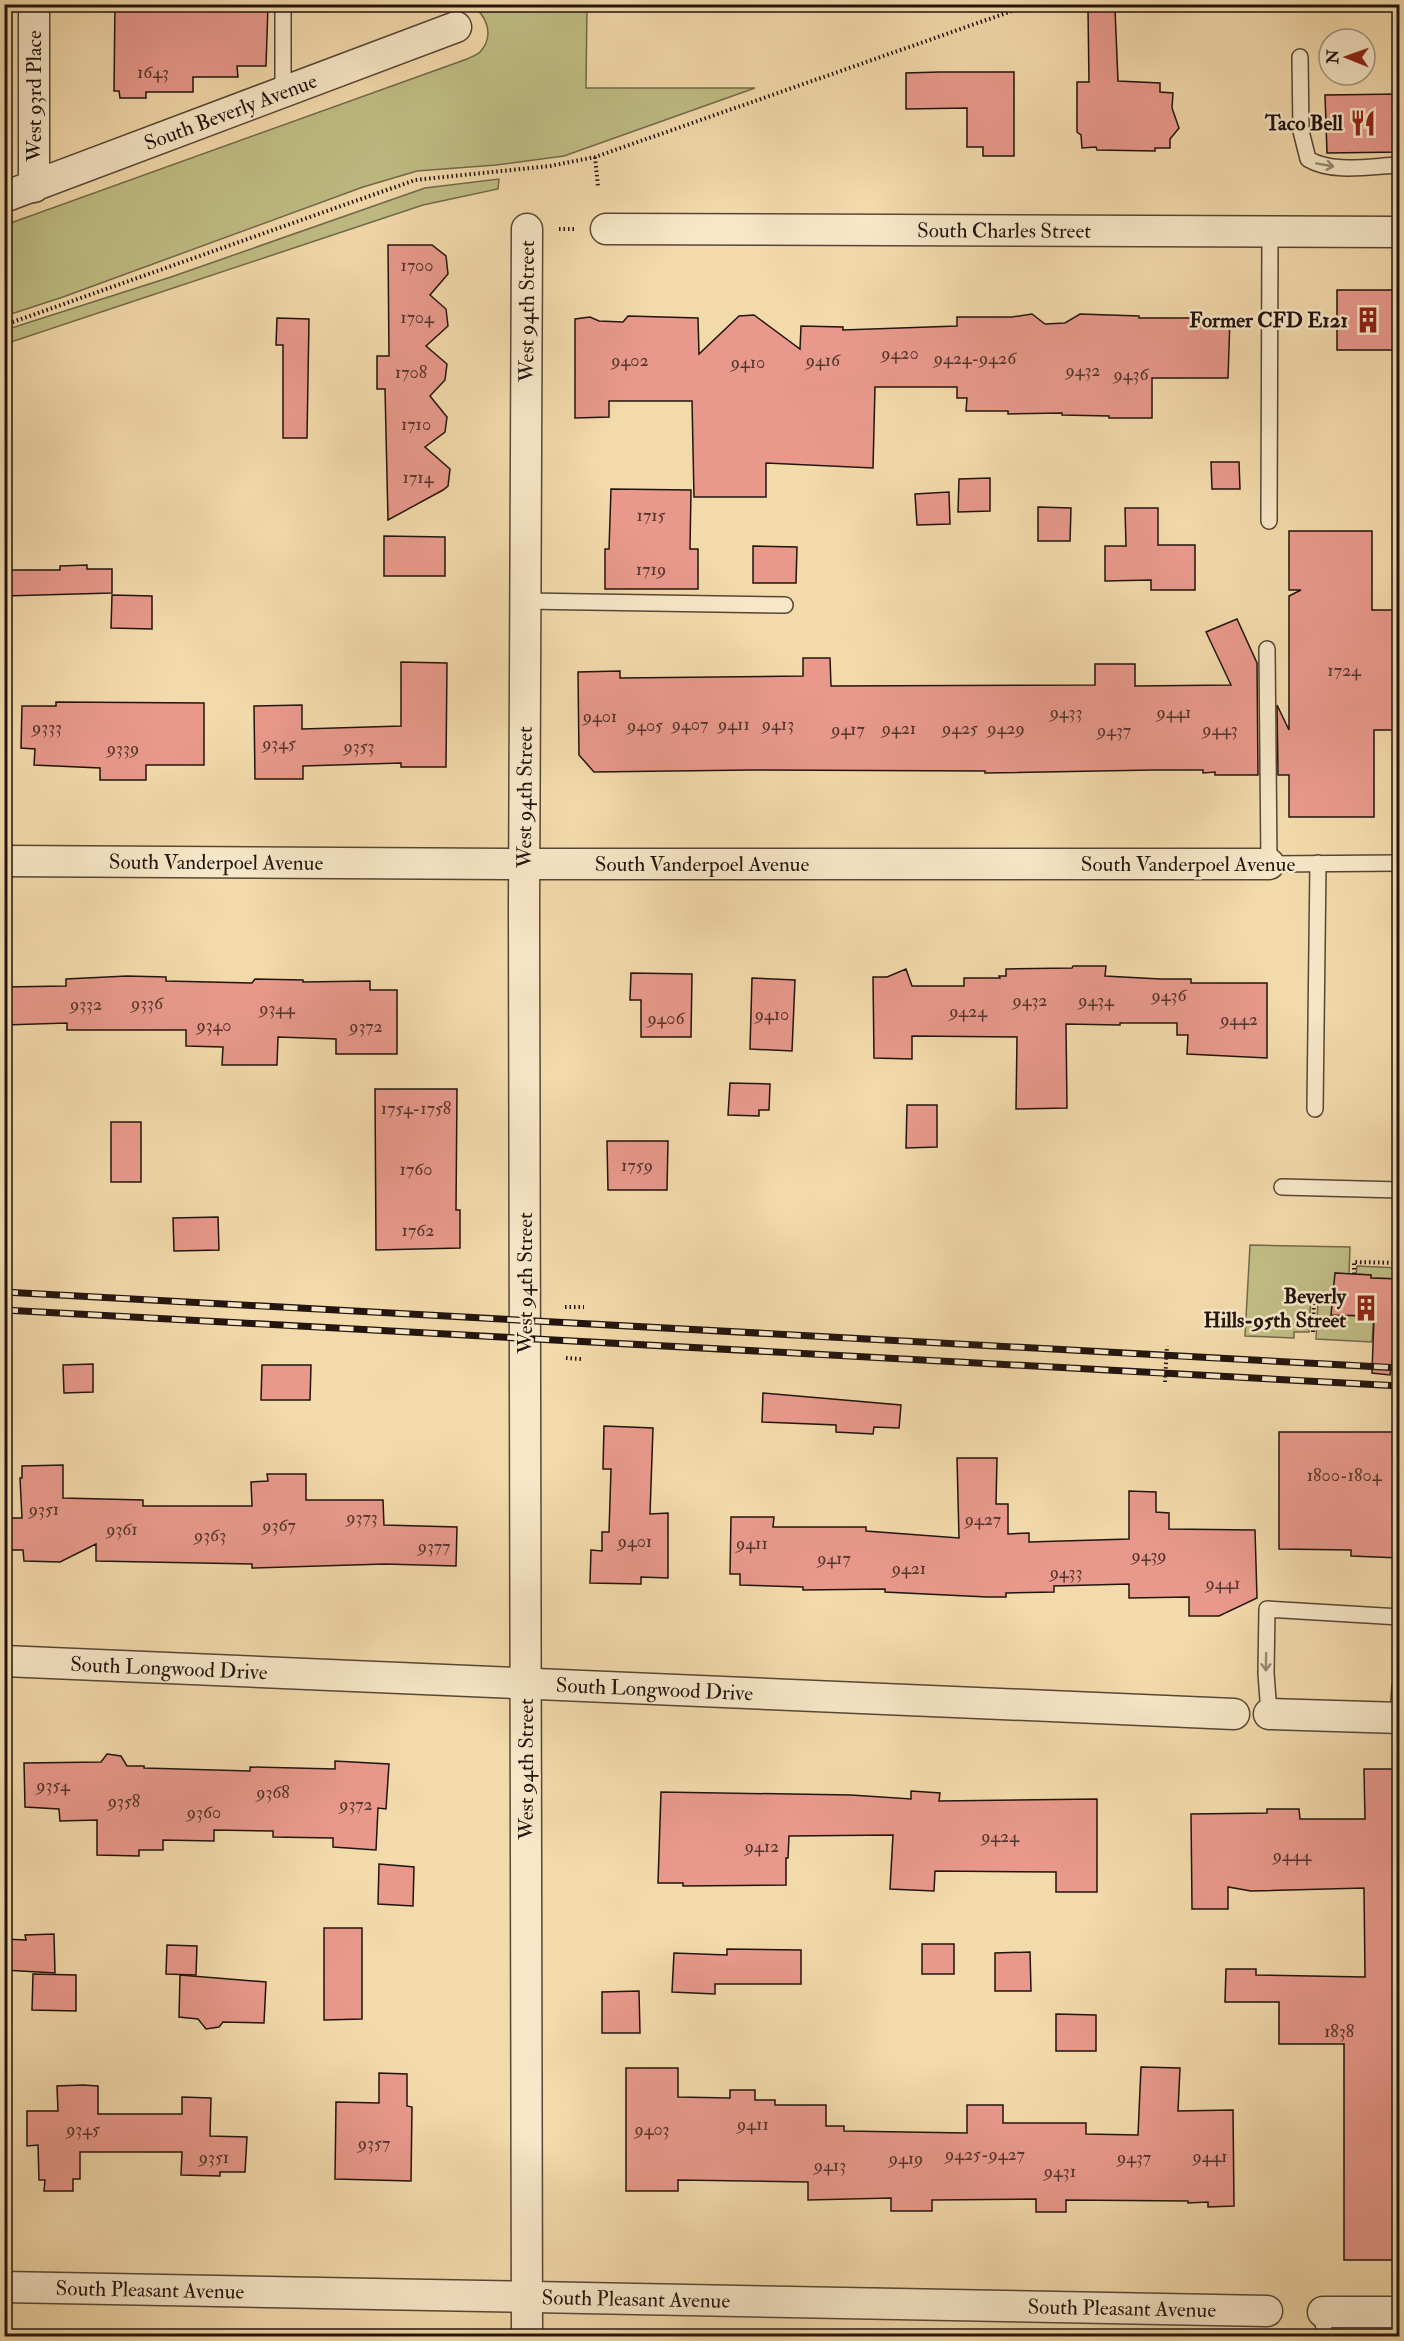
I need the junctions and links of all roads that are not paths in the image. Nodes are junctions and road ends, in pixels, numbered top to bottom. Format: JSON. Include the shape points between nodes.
{"nodes":[{"id":1,"x":34,"y":4,"type":"edge"},
{"id":2,"x":283,"y":4,"type":"edge"},
{"id":3,"x":456,"y":27,"type":"dead end"},
{"id":4,"x":1300,"y":57,"type":"dead end"},
{"id":5,"x":283,"y":93,"type":"junction"},
{"id":6,"x":1400,"y":165,"type":"edge"},
{"id":7,"x":34,"y":187,"type":"junction"},
{"id":8,"x":4,"y":197,"type":"edge"},
{"id":9,"x":527,"y":229,"type":"road end"},
{"id":10,"x":606,"y":229,"type":"road end"},
{"id":11,"x":1270,"y":231,"type":"junction"},
{"id":12,"x":1400,"y":232,"type":"edge"},
{"id":13,"x":1269,"y":521,"type":"dead end"},
{"id":14,"x":525,"y":601,"type":"junction"},
{"id":15,"x":785,"y":604,"type":"dead end"},
{"id":16,"x":1267,"y":649,"type":"dead end"},
{"id":17,"x":4,"y":861,"type":"edge"},
{"id":18,"x":1318,"y":863,"type":"junction"},
{"id":19,"x":1400,"y":863,"type":"edge"},
{"id":20,"x":524,"y":864,"type":"junction"},
{"id":21,"x":1269,"y":864,"type":"junction"},
{"id":22,"x":1315,"y":1109,"type":"dead end"},
{"id":23,"x":1282,"y":1187,"type":"dead end"},
{"id":24,"x":1400,"y":1190,"type":"edge"},
{"id":25,"x":1400,"y":1617,"type":"edge"},
{"id":26,"x":4,"y":1661,"type":"edge"},
{"id":27,"x":526,"y":1684,"type":"junction"},
{"id":28,"x":1400,"y":1687,"type":"edge"},
{"id":29,"x":1234,"y":1714,"type":"dead end"},
{"id":30,"x":1269,"y":1714,"type":"joint"},
{"id":31,"x":1399,"y":1718,"type":"edge"},
{"id":32,"x":4,"y":2287,"type":"edge"},
{"id":33,"x":526,"y":2299,"type":"junction"},
{"id":34,"x":1266,"y":2311,"type":"dead end"},
{"id":35,"x":1400,"y":2312,"type":"edge"},
{"id":36,"x":1324,"y":2324,"type":"edge"},
{"id":37,"x":527,"y":2337,"type":"edge"}],
"edges":[{"from":1,"to":7,"type":"street","name":"West 93rd Place"},
{"from":2,"to":5,"type":"lane"},
{"from":3,"to":5,"type":"street","name":"South Beverly Avenue"},
{"from":4,"to":6,"type":"lane","one_way":true,"via":[[1301,130],[1308,159],[1334,167]]},
{"from":5,"to":7,"type":"street","name":"South Beverly Avenue"},
{"from":7,"to":8,"type":"street","name":"South Beverly Avenue"},
{"from":9,"to":14,"type":"street","name":"West 94th Street"},
{"from":10,"to":11,"type":"street","name":"South Charles Street"},
{"from":11,"to":12,"type":"street","name":"South Charles Street"},
{"from":11,"to":13,"type":"lane"},
{"from":14,"to":15,"type":"lane"},
{"from":14,"to":20,"type":"street","name":"West 94th Street"},
{"from":16,"to":21,"type":"lane"},
{"from":17,"to":20,"type":"street","name":"South Vanderpoel Avenue"},
{"from":18,"to":19,"type":"lane","name":"South Vanderpoel Avenue"},
{"from":18,"to":21,"type":"lane","name":"South Vanderpoel Avenue"},
{"from":18,"to":22,"type":"lane"},
{"from":20,"to":21,"type":"street","name":"South Vanderpoel Avenue"},
{"from":20,"to":27,"type":"street","name":"West 94th Street"},
{"from":23,"to":24,"type":"lane"},
{"from":25,"to":30,"type":"lane","one_way":true,"via":[[1267,1609]]},
{"from":26,"to":27,"type":"street","name":"South Longwood Drive"},
{"from":27,"to":29,"type":"street","name":"South Longwood Drive"},
{"from":27,"to":33,"type":"street","name":"West 94th Street"},
{"from":28,"to":31,"type":"lane"},
{"from":30,"to":31,"type":"street"},
{"from":32,"to":33,"type":"street","name":"South Pleasant Avenue"},
{"from":33,"to":34,"type":"street","name":"South Pleasant Avenue"},
{"from":33,"to":37,"type":"street","name":"West 94th Street"},
{"from":35,"to":36,"type":"street"}]}
